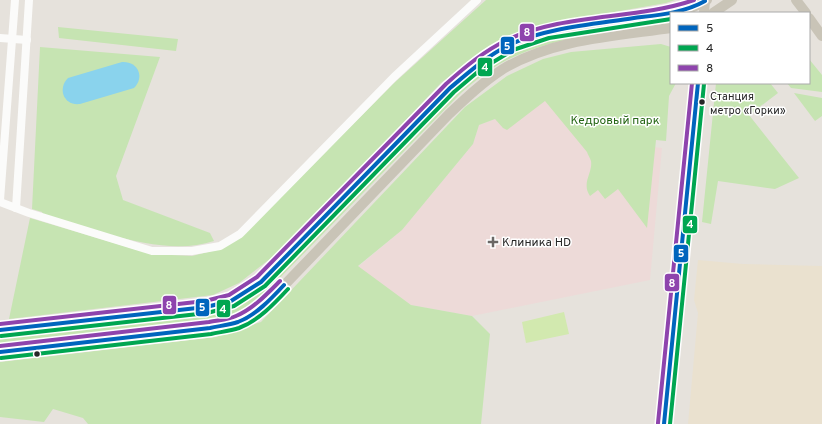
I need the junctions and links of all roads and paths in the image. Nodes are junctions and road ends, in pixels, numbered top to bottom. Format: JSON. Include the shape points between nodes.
{"nodes":[{"id":1,"x":15,"y":0,"type":"edge"},
{"id":2,"x":29,"y":0,"type":"edge"},
{"id":3,"x":476,"y":0,"type":"edge"},
{"id":4,"x":706,"y":0,"type":"edge"},
{"id":5,"x":732,"y":0,"type":"edge"},
{"id":6,"x":796,"y":0,"type":"edge"},
{"id":7,"x":674,"y":12,"type":"edge"},
{"id":8,"x":704,"y":12,"type":"edge"},
{"id":9,"x":714,"y":12,"type":"edge"},
{"id":10,"x":805,"y":12,"type":"edge"},
{"id":11,"x":670,"y":13,"type":"edge"},
{"id":12,"x":810,"y":19,"type":"edge"},
{"id":13,"x":670,"y":28,"type":"edge"},
{"id":14,"x":822,"y":36,"type":"edge"},
{"id":15,"x":0,"y":38,"type":"edge"},
{"id":16,"x":12,"y":39,"type":"junction"},
{"id":17,"x":27,"y":40,"type":"junction"},
{"id":18,"x":698,"y":84,"type":"edge"},
{"id":19,"x":0,"y":201,"type":"edge"},
{"id":20,"x":16,"y":208,"type":"junction"},
{"id":21,"x":0,"y":330,"type":"edge"},
{"id":22,"x":0,"y":352,"type":"edge"},
{"id":23,"x":664,"y":424,"type":"edge"}],
"edges":[{"from":1,"to":16,"type":"street"},
{"from":2,"to":17,"type":"street"},
{"from":3,"to":20,"type":"street","via":[[394,77],[240,234],[220,246],[192,251],[152,251]]},
{"from":4,"to":7,"type":"main road"},
{"from":4,"to":8,"type":"main road"},
{"from":5,"to":9,"type":"main road"},
{"from":6,"to":10,"type":"main road"},
{"from":11,"to":21,"type":"main road","via":[[548,32],[510,45],[476,65],[450,88],[262,282],[231,301],[206,307]]},
{"from":12,"to":14,"type":"main road"},
{"from":13,"to":22,"type":"main road","via":[[571,42],[504,69],[477,88],[449,114],[269,301],[239,321],[210,328]]},
{"from":15,"to":16,"type":"street"},
{"from":16,"to":17,"type":"street"},
{"from":16,"to":19,"type":"street"},
{"from":17,"to":20,"type":"street"},
{"from":18,"to":23,"type":"street"},
{"from":19,"to":20,"type":"street"}]}
